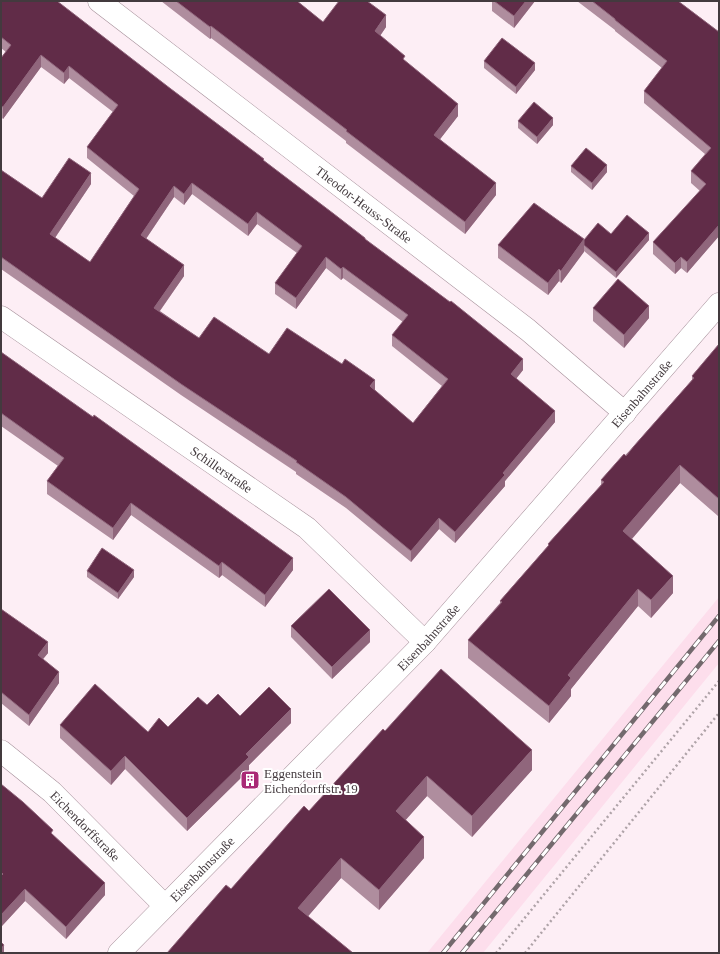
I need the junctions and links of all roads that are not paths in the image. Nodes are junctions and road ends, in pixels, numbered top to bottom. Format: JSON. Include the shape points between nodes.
{"nodes":[{"id":1,"x":99,"y":1,"type":"edge"},
{"id":2,"x":719,"y":304,"type":"edge"},
{"id":3,"x":1,"y":317,"type":"edge"},
{"id":4,"x":625,"y":413,"type":"junction"},
{"id":5,"x":425,"y":642,"type":"junction"},
{"id":6,"x":1,"y":751,"type":"edge"},
{"id":7,"x":165,"y":906,"type":"junction"},
{"id":8,"x":119,"y":953,"type":"edge"}],
"edges":[{"from":1,"to":4,"type":"street","name":"Theodor-Heuss-Straße","via":[[528,330]]},
{"from":2,"to":4,"type":"street","name":"Eisenbahnstraße"},
{"from":3,"to":5,"type":"street","name":"Schillerstraße","via":[[307,528]]},
{"from":4,"to":5,"type":"street","name":"Eisenbahnstraße"},
{"from":5,"to":7,"type":"street","name":"Eisenbahnstraße"},
{"from":6,"to":7,"type":"street","name":"Eichendorffstraße","via":[[52,792]]},
{"from":7,"to":8,"type":"street","name":"Eisenbahnstraße"}]}
